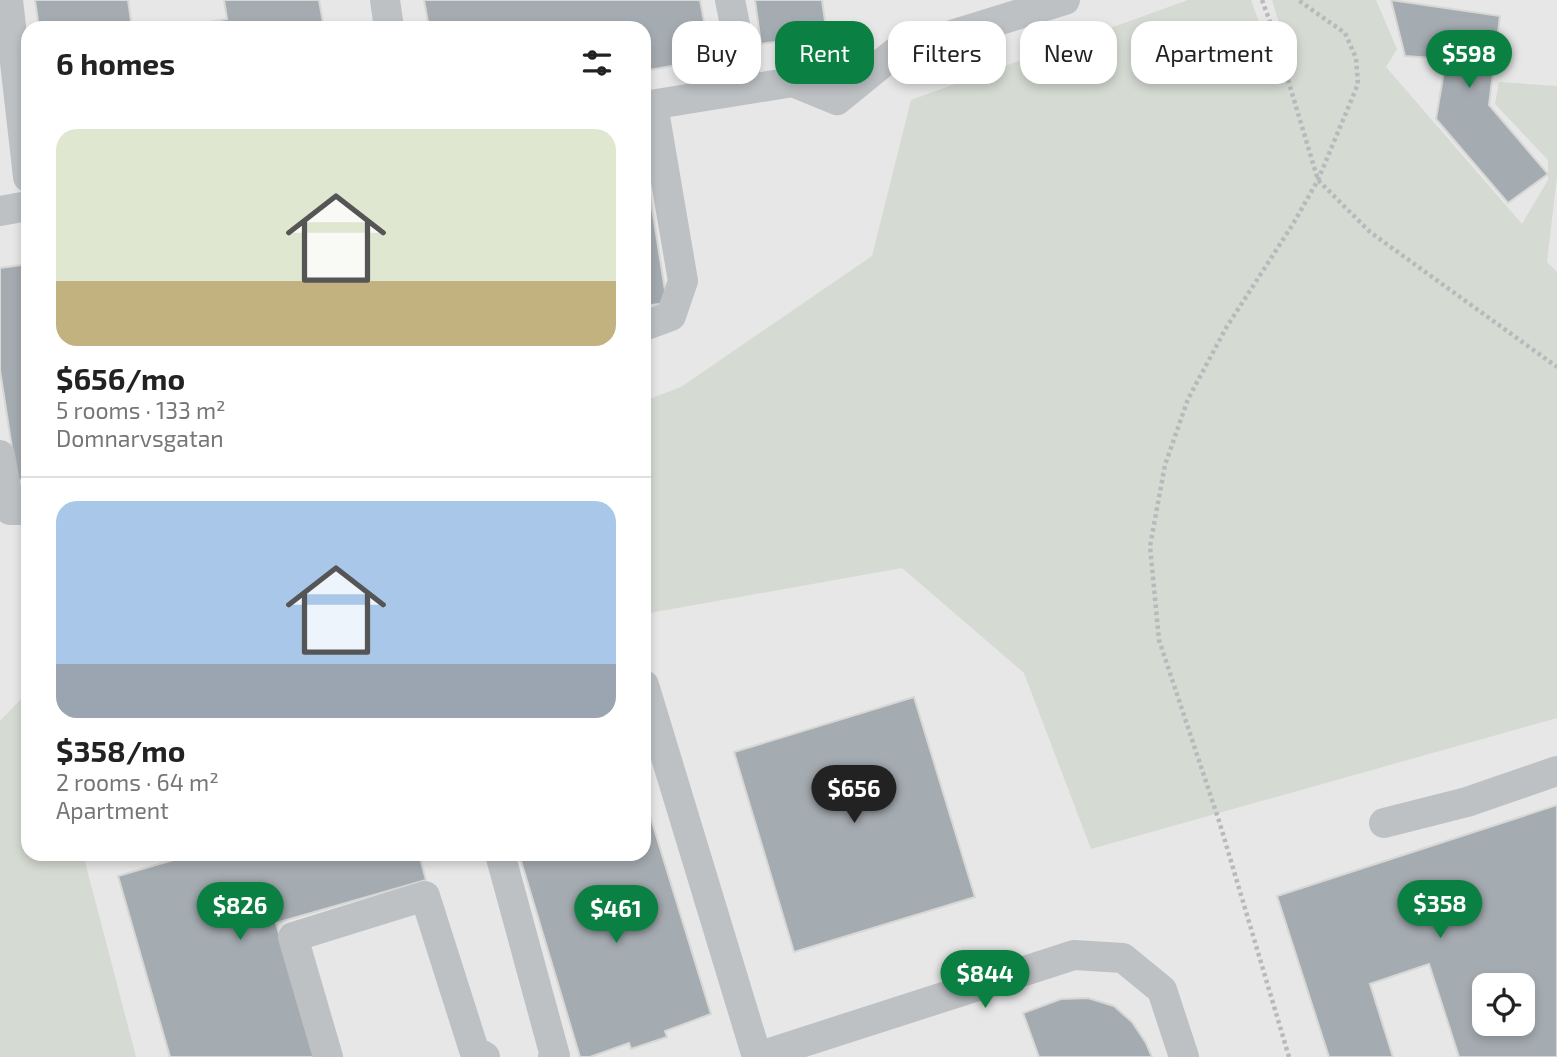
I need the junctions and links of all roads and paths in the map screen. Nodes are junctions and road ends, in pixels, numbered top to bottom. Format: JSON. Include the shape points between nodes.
{"nodes":[{"id":1,"x":8,"y":0,"type":"edge"},
{"id":2,"x":385,"y":0,"type":"edge"},
{"id":3,"x":730,"y":0,"type":"edge"},
{"id":4,"x":1065,"y":0,"type":"edge"},
{"id":5,"x":1262,"y":0,"type":"edge"},
{"id":6,"x":1298,"y":0,"type":"edge"},
{"id":7,"x":388,"y":21,"type":"edge"},
{"id":8,"x":748,"y":89,"type":"junction"},
{"id":9,"x":651,"y":105,"type":"edge"},
{"id":10,"x":21,"y":115,"type":"edge"},
{"id":11,"x":651,"y":121,"type":"edge"},
{"id":12,"x":1318,"y":180,"type":"junction"},
{"id":13,"x":21,"y":207,"type":"edge"},
{"id":14,"x":0,"y":211,"type":"edge"},
{"id":15,"x":651,"y":323,"type":"edge"},
{"id":16,"x":1557,"y":367,"type":"edge"},
{"id":17,"x":0,"y":455,"type":"edge"},
{"id":18,"x":21,"y":510,"type":"edge"},
{"id":19,"x":651,"y":708,"type":"edge"},
{"id":20,"x":1557,"y":771,"type":"edge"},
{"id":21,"x":1384,"y":823,"type":"dead end"},
{"id":22,"x":502,"y":861,"type":"edge"},
{"id":23,"x":470,"y":1055,"type":"edge"},
{"id":24,"x":328,"y":1057,"type":"edge"},
{"id":25,"x":553,"y":1057,"type":"edge"},
{"id":26,"x":757,"y":1057,"type":"edge"},
{"id":27,"x":1184,"y":1057,"type":"edge"},
{"id":28,"x":1289,"y":1057,"type":"edge"}],
"edges":[{"from":1,"to":10,"type":"street"},
{"from":2,"to":7,"type":"street"},
{"from":3,"to":8,"type":"street"},
{"from":4,"to":8,"type":"street","via":[[896,52],[837,100],[793,82]]},
{"from":5,"to":12,"type":"path"},
{"from":6,"to":12,"type":"path","via":[[1345,33],[1356,58],[1358,84]]},
{"from":8,"to":9,"type":"street"},
{"from":11,"to":15,"type":"street","via":[[683,281],[671,316]]},
{"from":12,"to":16,"type":"path","via":[[1370,232]]},
{"from":12,"to":28,"type":"path","via":[[1226,328],[1188,399],[1165,465],[1150,546],[1159,640]]},
{"from":13,"to":14,"type":"street"},
{"from":17,"to":18,"type":"street","via":[[10,510]]},
{"from":19,"to":26,"type":"street"},
{"from":20,"to":21,"type":"street"},
{"from":22,"to":25,"type":"street"},
{"from":23,"to":24,"type":"street","via":[[425,896],[293,937]]},
{"from":26,"to":27,"type":"street","via":[[1074,955],[1123,958],[1162,990]]}]}
